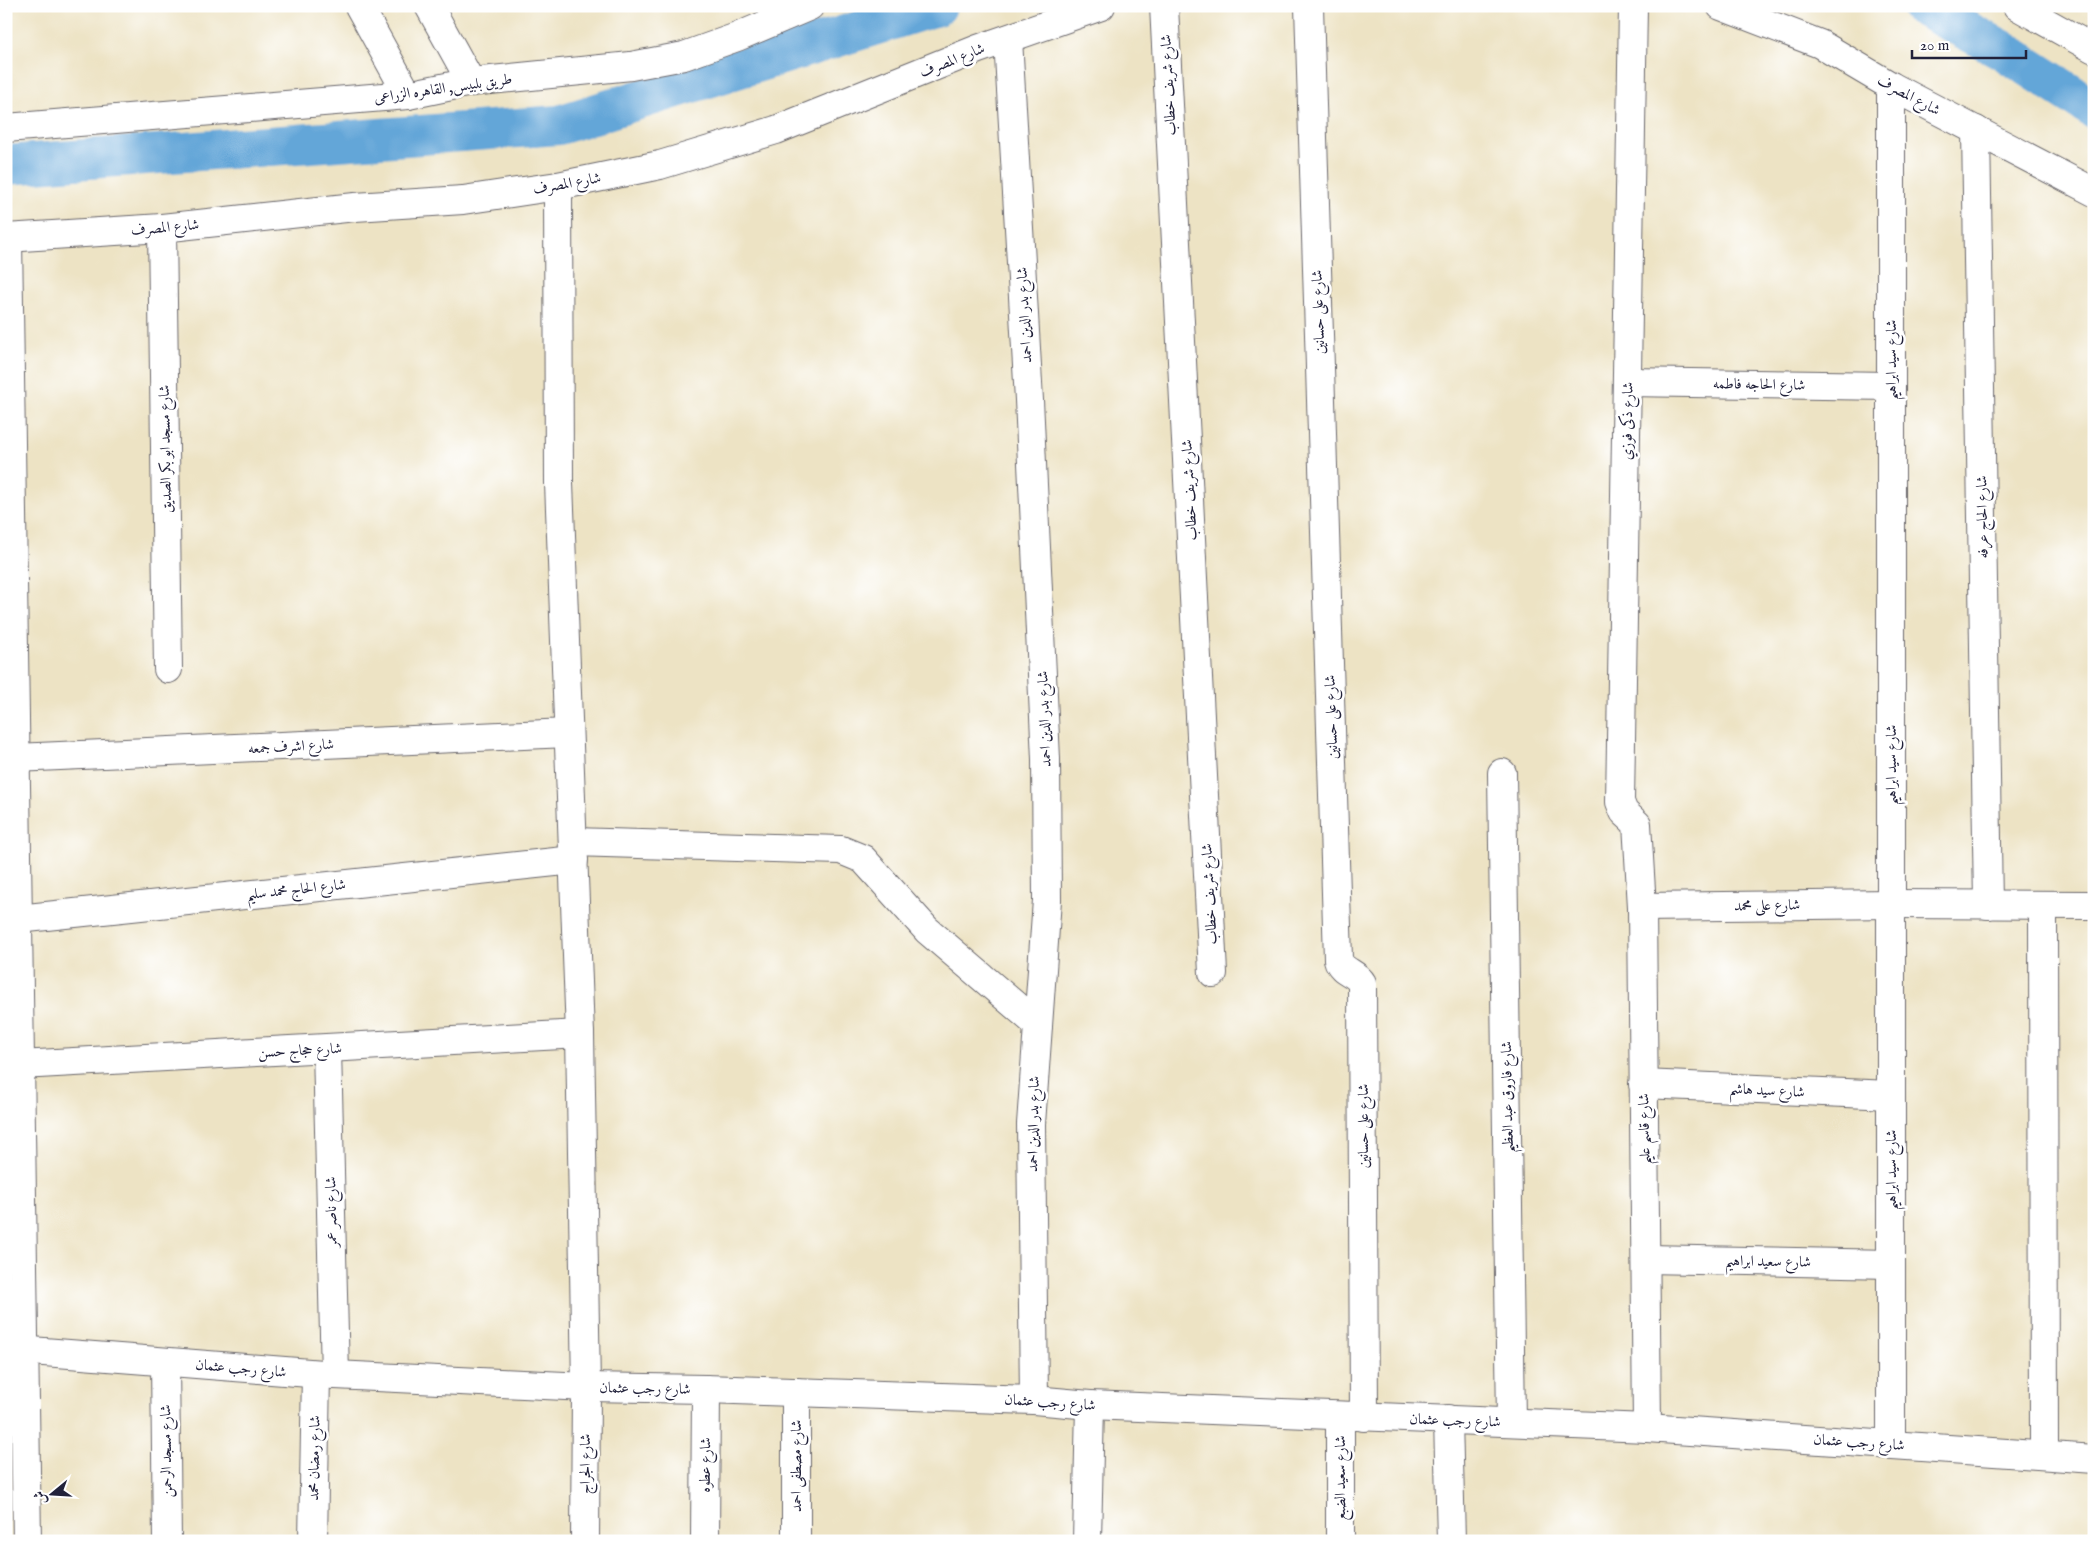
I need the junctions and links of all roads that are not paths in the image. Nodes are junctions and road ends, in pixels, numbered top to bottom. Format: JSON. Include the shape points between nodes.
{"nodes":[{"id":1,"x":359,"y":6,"type":"edge"},
{"id":2,"x":429,"y":6,"type":"edge"},
{"id":3,"x":810,"y":6,"type":"edge"},
{"id":4,"x":1101,"y":6,"type":"edge"},
{"id":5,"x":1164,"y":6,"type":"edge"},
{"id":6,"x":1309,"y":6,"type":"edge"},
{"id":7,"x":1633,"y":6,"type":"edge"},
{"id":8,"x":1721,"y":6,"type":"edge"},
{"id":9,"x":2017,"y":6,"type":"edge"},
{"id":10,"x":774,"y":14,"type":"edge"},
{"id":11,"x":1008,"y":39,"type":"junction"},
{"id":12,"x":2094,"y":50,"type":"edge"},
{"id":13,"x":471,"y":82,"type":"junction"},
{"id":14,"x":1891,"y":86,"type":"junction"},
{"id":15,"x":408,"y":95,"type":"junction"},
{"id":16,"x":6,"y":128,"type":"edge"},
{"id":17,"x":1976,"y":130,"type":"junction"},
{"id":18,"x":558,"y":186,"type":"junction"},
{"id":19,"x":2094,"y":192,"type":"edge"},
{"id":20,"x":162,"y":228,"type":"junction"},
{"id":21,"x":7,"y":238,"type":"edge"},
{"id":22,"x":1627,"y":382,"type":"junction"},
{"id":23,"x":1891,"y":386,"type":"junction"},
{"id":24,"x":168,"y":669,"type":"dead end"},
{"id":25,"x":567,"y":733,"type":"junction"},
{"id":26,"x":16,"y":758,"type":"junction"},
{"id":27,"x":1502,"y":773,"type":"dead end"},
{"id":28,"x":1638,"y":830,"type":"joint"},
{"id":29,"x":574,"y":851,"type":"junction"},
{"id":30,"x":1891,"y":904,"type":"junction"},
{"id":31,"x":1988,"y":905,"type":"junction"},
{"id":32,"x":2043,"y":905,"type":"junction"},
{"id":33,"x":2094,"y":905,"type":"edge"},
{"id":34,"x":1642,"y":907,"type":"junction"},
{"id":35,"x":18,"y":919,"type":"junction"},
{"id":36,"x":1214,"y":973,"type":"dead end"},
{"id":37,"x":1038,"y":1025,"type":"junction"},
{"id":38,"x":580,"y":1034,"type":"junction"},
{"id":39,"x":327,"y":1048,"type":"junction"},
{"id":40,"x":20,"y":1065,"type":"junction"},
{"id":41,"x":1643,"y":1084,"type":"junction"},
{"id":42,"x":1891,"y":1095,"type":"junction"},
{"id":43,"x":1646,"y":1259,"type":"junction"},
{"id":44,"x":1891,"y":1264,"type":"junction"},
{"id":45,"x":15,"y":1349,"type":"edge"},
{"id":46,"x":166,"y":1362,"type":"junction"},
{"id":47,"x":326,"y":1375,"type":"junction"},
{"id":48,"x":586,"y":1387,"type":"junction"},
{"id":49,"x":706,"y":1388,"type":"junction"},
{"id":50,"x":796,"y":1392,"type":"junction"},
{"id":51,"x":1034,"y":1400,"type":"junction"},
{"id":52,"x":1090,"y":1405,"type":"junction"},
{"id":53,"x":1352,"y":1416,"type":"junction"},
{"id":54,"x":1448,"y":1419,"type":"junction"},
{"id":55,"x":1512,"y":1422,"type":"junction"},
{"id":56,"x":1647,"y":1428,"type":"junction"},
{"id":57,"x":1891,"y":1444,"type":"junction"},
{"id":58,"x":2044,"y":1455,"type":"junction"},
{"id":59,"x":2094,"y":1459,"type":"edge"},
{"id":60,"x":27,"y":1541,"type":"edge"},
{"id":61,"x":168,"y":1541,"type":"edge"},
{"id":62,"x":312,"y":1541,"type":"edge"},
{"id":63,"x":585,"y":1541,"type":"edge"},
{"id":64,"x":704,"y":1541,"type":"edge"},
{"id":65,"x":796,"y":1541,"type":"edge"},
{"id":66,"x":1087,"y":1541,"type":"edge"},
{"id":67,"x":1340,"y":1541,"type":"edge"},
{"id":68,"x":1451,"y":1541,"type":"edge"}],
"edges":[{"from":1,"to":15,"type":"street"},
{"from":2,"to":13,"type":"street"},
{"from":3,"to":10,"type":"street","name":"طريق بلبيس, القاهره الزراعى"},
{"from":4,"to":11,"type":"street","name":"شارع المصرف"},
{"from":5,"to":36,"type":"street","name":"شارع شريف خطاب"},
{"from":6,"to":53,"type":"street","name":"شارع على حسانين","via":[[1338,959],[1342,967],[1362,983]]},
{"from":7,"to":22,"type":"street","name":"شارع ذكى فوزي"},
{"from":8,"to":14,"type":"street","name":"شارع المصرف","via":[[1820,44]]},
{"from":9,"to":12,"type":"street"},
{"from":10,"to":13,"type":"street","name":"طريق بلبيس, القاهره الزراعى","via":[[684,56],[631,66]]},
{"from":11,"to":18,"type":"street","name":"شارع المصرف","via":[[760,135],[660,165]]},
{"from":11,"to":37,"type":"street","name":"شارع بدر الدين احمد","via":[[1046,760],[1047,900]]},
{"from":13,"to":15,"type":"street","name":"طريق بلبيس, القاهره الزراعى"},
{"from":14,"to":17,"type":"street","name":"شارع المصرف"},
{"from":14,"to":23,"type":"street","name":"شارع سيد ابراهيم"},
{"from":15,"to":16,"type":"street","name":"طريق بلبيس, القاهره الزراعى"},
{"from":17,"to":19,"type":"street","name":"شارع المصرف"},
{"from":17,"to":31,"type":"street","name":"شارع الحاج عرفه"},
{"from":18,"to":20,"type":"street","name":"شارع المصرف","via":[[463,200],[355,207]]},
{"from":18,"to":25,"type":"street","name":"شارع الجراج","via":[[559,483]]},
{"from":20,"to":21,"type":"street","name":"شارع المصرف"},
{"from":20,"to":24,"type":"street","name":"شارع مسجد ابو بكر الصديق"},
{"from":21,"to":26,"type":"street"},
{"from":22,"to":23,"type":"street","name":"شارع الحاجه فاطمه"},
{"from":22,"to":28,"type":"street","name":"شارع ذكى فوزي","via":[[1620,802]]},
{"from":23,"to":30,"type":"street","name":"شارع سيد ابراهيم"},
{"from":25,"to":26,"type":"street","name":"شارع اشرف جمعه"},
{"from":25,"to":29,"type":"street","name":"شارع الجراج"},
{"from":26,"to":35,"type":"street"},
{"from":27,"to":55,"type":"street","name":"شارع فاروق عبد العظيم"},
{"from":28,"to":34,"type":"street","name":"شارع قاسم عليم"},
{"from":29,"to":35,"type":"street","name":"شارع الحاج محمد سليم"},
{"from":29,"to":37,"type":"street","name":"شارع الحاج محمد سليم","via":[[841,850],[863,858],[927,930]]},
{"from":29,"to":38,"type":"street","name":"شارع الجراج"},
{"from":30,"to":31,"type":"street","name":"شارع على محمد"},
{"from":30,"to":34,"type":"street","name":"شارع على محمد"},
{"from":30,"to":42,"type":"street","name":"شارع سيد ابراهيم"},
{"from":31,"to":32,"type":"street","name":"شارع على محمد"},
{"from":32,"to":33,"type":"street","name":"شارع على محمد"},
{"from":32,"to":58,"type":"street"},
{"from":34,"to":41,"type":"street","name":"شارع قاسم عليم"},
{"from":35,"to":40,"type":"street"},
{"from":37,"to":51,"type":"street","name":"شارع بدر الدين احمد","via":[[1031,1124]]},
{"from":38,"to":39,"type":"street","name":"شارع حجاج حسن"},
{"from":38,"to":48,"type":"street","name":"شارع الجراج"},
{"from":39,"to":40,"type":"street","name":"شارع حجاج حسن"},
{"from":39,"to":47,"type":"street","name":"شارع ناصر عمر"},
{"from":40,"to":45,"type":"street"},
{"from":41,"to":42,"type":"street","name":"شارع سيد هاشم"},
{"from":41,"to":43,"type":"street","name":"شارع قاسم عليم"},
{"from":42,"to":44,"type":"street","name":"شارع سيد ابراهيم"},
{"from":43,"to":44,"type":"street","name":"شارع سعيد ابراهيم"},
{"from":43,"to":56,"type":"street","name":"شارع قاسم عليم"},
{"from":44,"to":57,"type":"street","name":"شارع سيد ابراهيم"},
{"from":45,"to":46,"type":"street","name":"شارع رجب عثمان"},
{"from":45,"to":60,"type":"street"},
{"from":46,"to":47,"type":"street","name":"شارع رجب عثمان"},
{"from":46,"to":61,"type":"street","name":"شارع مسجد الرحمن"},
{"from":47,"to":48,"type":"street","name":"شارع رجب عثمان"},
{"from":47,"to":62,"type":"street","name":"شارع رمضان محمد"},
{"from":48,"to":49,"type":"street","name":"شارع رجب عثمان"},
{"from":48,"to":63,"type":"street","name":"شارع الجراج"},
{"from":49,"to":50,"type":"street","name":"شارع رجب عثمان"},
{"from":49,"to":64,"type":"street","name":"شارع عطوه"},
{"from":50,"to":51,"type":"street","name":"شارع رجب عثمان"},
{"from":50,"to":65,"type":"street","name":"شارع مصطفى احمد"},
{"from":51,"to":52,"type":"street","name":"شارع رجب عثمان"},
{"from":52,"to":53,"type":"street","name":"شارع رجب عثمان"},
{"from":52,"to":66,"type":"street"},
{"from":53,"to":54,"type":"street","name":"شارع رجب عثمان"},
{"from":53,"to":67,"type":"street","name":"شارع سعيد الضبع"},
{"from":54,"to":55,"type":"street","name":"شارع رجب عثمان"},
{"from":54,"to":68,"type":"street"},
{"from":55,"to":56,"type":"street","name":"شارع رجب عثمان"},
{"from":56,"to":57,"type":"street","name":"شارع رجب عثمان"},
{"from":57,"to":58,"type":"street","name":"شارع رجب عثمان"},
{"from":58,"to":59,"type":"street","name":"شارع رجب عثمان"}]}
